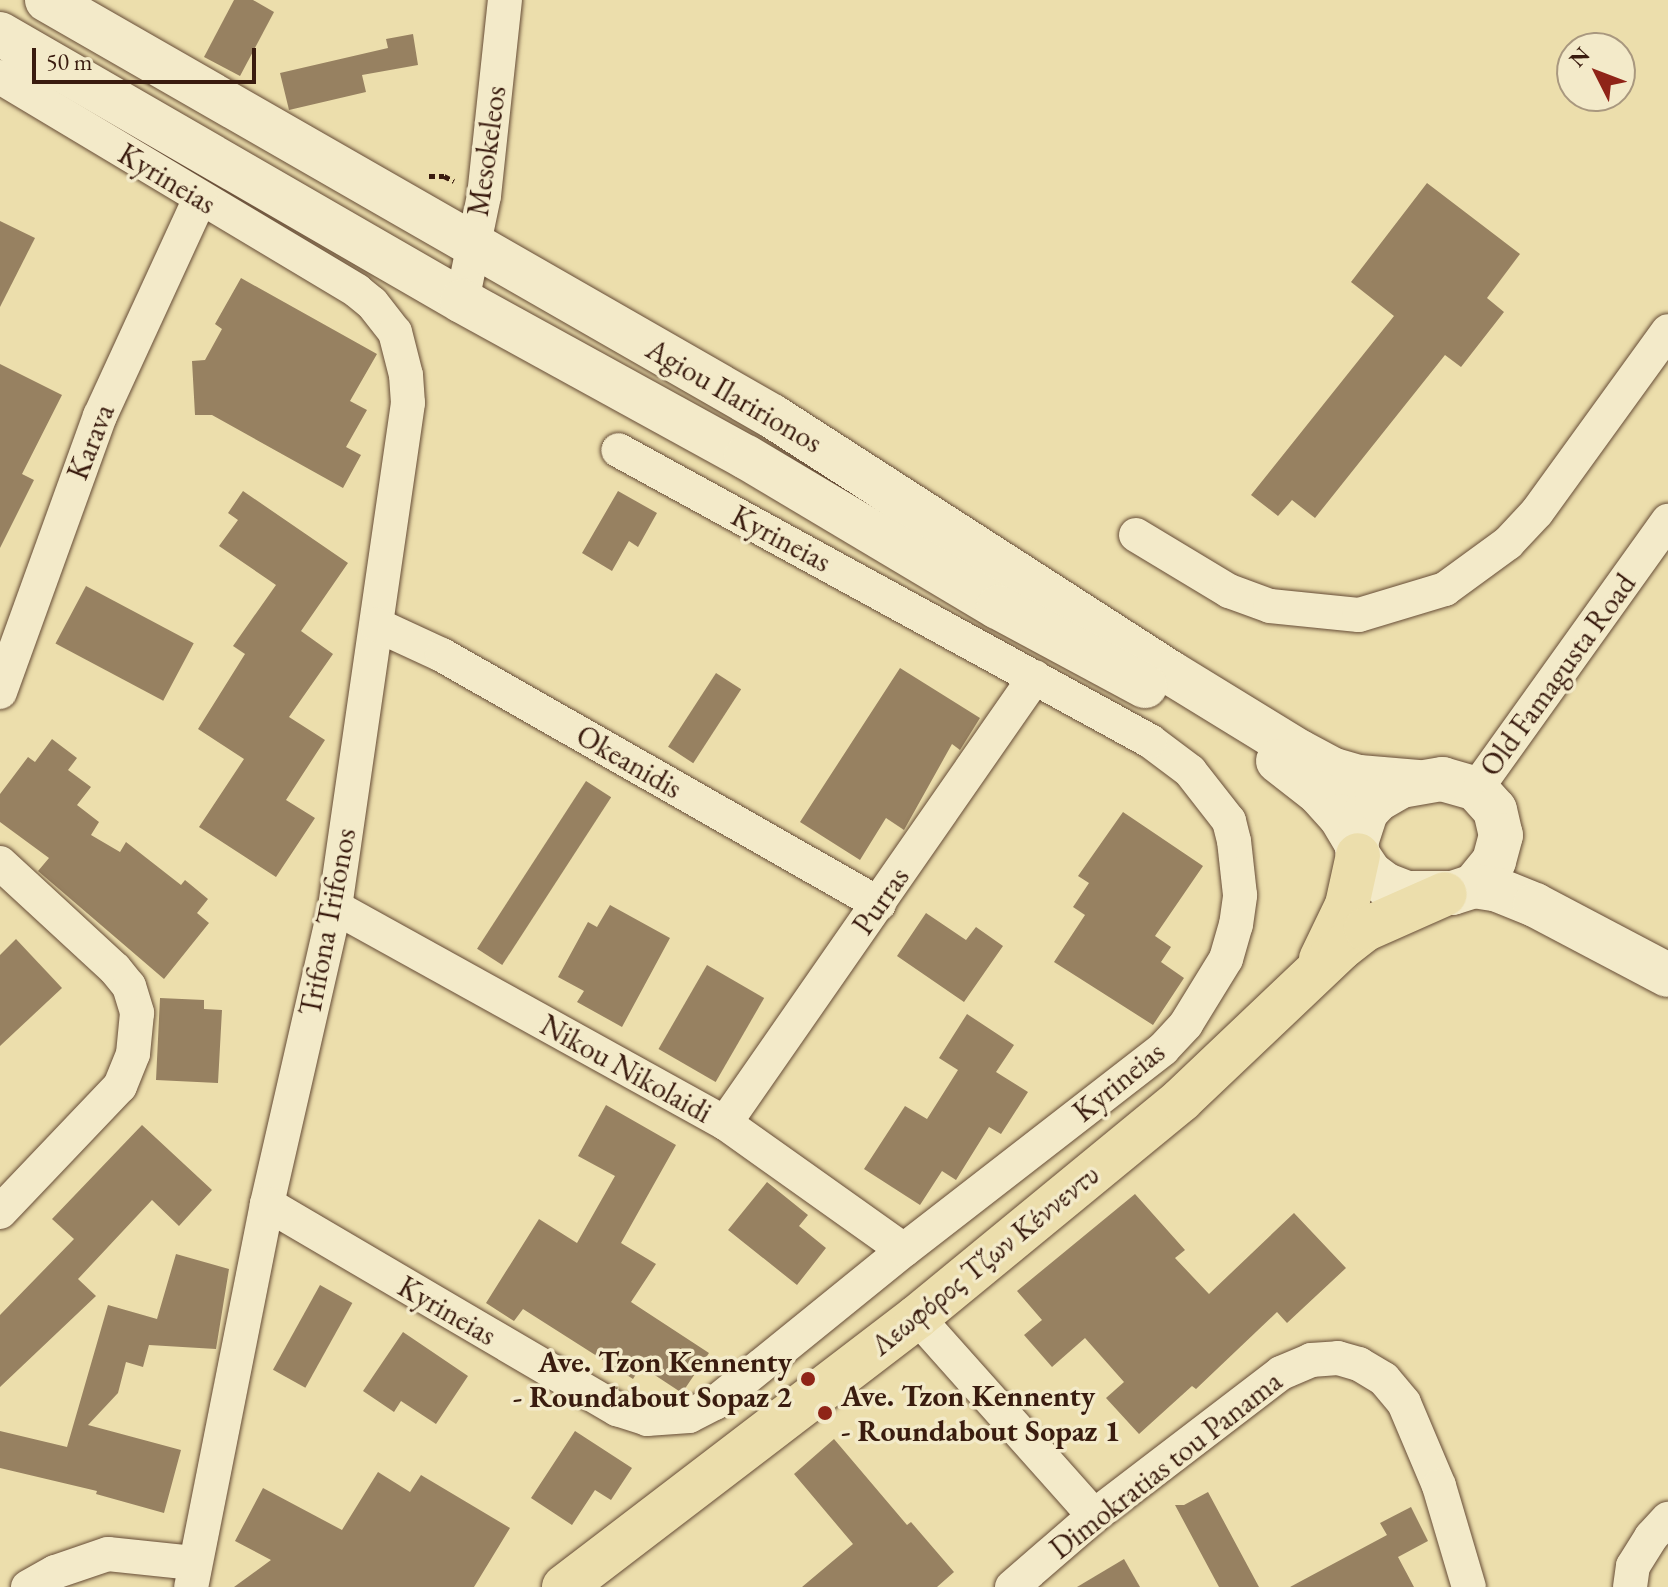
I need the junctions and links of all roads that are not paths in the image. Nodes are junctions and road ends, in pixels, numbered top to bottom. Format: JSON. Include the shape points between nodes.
{"nodes":[{"id":1,"x":47,"y":0,"type":"edge"},
{"id":2,"x":505,"y":0,"type":"edge"},
{"id":3,"x":0,"y":34,"type":"edge"},
{"id":4,"x":0,"y":77,"type":"edge"},
{"id":5,"x":200,"y":199,"type":"junction"},
{"id":6,"x":472,"y":247,"type":"junction"},
{"id":7,"x":336,"y":279,"type":"joint"},
{"id":8,"x":462,"y":301,"type":"junction"},
{"id":9,"x":1668,"y":331,"type":"edge"},
{"id":10,"x":618,"y":450,"type":"dead end"},
{"id":11,"x":1668,"y":521,"type":"edge"},
{"id":12,"x":1136,"y":535,"type":"dead end"},
{"id":13,"x":377,"y":625,"type":"junction"},
{"id":14,"x":1035,"y":677,"type":"junction"},
{"id":15,"x":0,"y":692,"type":"edge"},
{"id":16,"x":1418,"y":782,"type":"junction"},
{"id":17,"x":1487,"y":805,"type":"junction"},
{"id":18,"x":1357,"y":849,"type":"junction"},
{"id":19,"x":0,"y":863,"type":"edge"},
{"id":20,"x":1460,"y":890,"type":"junction"},
{"id":21,"x":879,"y":904,"type":"junction"},
{"id":22,"x":335,"y":907,"type":"junction"},
{"id":23,"x":1584,"y":929,"type":"junction"},
{"id":24,"x":1314,"y":972,"type":"junction"},
{"id":25,"x":1668,"y":975,"type":"edge"},
{"id":26,"x":725,"y":1123,"type":"junction"},
{"id":27,"x":267,"y":1204,"type":"junction"},
{"id":28,"x":0,"y":1212,"type":"edge"},
{"id":29,"x":904,"y":1250,"type":"junction"},
{"id":30,"x":917,"y":1317,"type":"junction"},
{"id":31,"x":1094,"y":1516,"type":"junction"},
{"id":32,"x":1660,"y":1528,"type":"edge"},
{"id":33,"x":193,"y":1575,"type":"edge"},
{"id":34,"x":28,"y":1587,"type":"edge"},
{"id":35,"x":564,"y":1587,"type":"edge"},
{"id":36,"x":1012,"y":1587,"type":"edge"},
{"id":37,"x":1469,"y":1587,"type":"edge"},
{"id":38,"x":1630,"y":1587,"type":"edge"}],
"edges":[{"from":1,"to":6,"type":"main road","name":"Agiou Ilaririonos"},
{"from":2,"to":6,"type":"street","name":"Mesokeleos","via":[[484,196]]},
{"from":3,"to":8,"type":"main road","name":"Agiou Ilaririonos"},
{"from":4,"to":5,"type":"street","name":"Kyrineias"},
{"from":5,"to":7,"type":"street","name":"Kyrineias"},
{"from":5,"to":15,"type":"street","name":"Karava","via":[[100,416]]},
{"from":6,"to":8,"type":"street","name":"Mesokeleos"},
{"from":6,"to":16,"type":"main road","name":"Agiou Ilaririonos","via":[[772,416],[1300,752],[1359,777]]},
{"from":7,"to":13,"type":"street","name":"Trifona Trifonos","via":[[387,320],[406,375],[408,403]]},
{"from":8,"to":18,"type":"main road","name":"Agiou Ilaririonos","via":[[746,457],[998,607],[1243,739],[1319,793],[1340,816]]},
{"from":9,"to":12,"type":"street","via":[[1537,512],[1508,543],[1445,589],[1359,615],[1270,606],[1229,591]]},
{"from":10,"to":14,"type":"street","name":"Kyrineias"},
{"from":11,"to":17,"type":"street","name":"Old Famagusta Road"},
{"from":13,"to":21,"type":"street","name":"Okeanidis","via":[[432,650]]},
{"from":13,"to":22,"type":"street","name":"Trifona Trifonos"},
{"from":14,"to":21,"type":"street","name":"Purras"},
{"from":14,"to":29,"type":"street","name":"Kyrineias","via":[[1150,741],[1190,771],[1213,797],[1229,821],[1240,871],[1236,925],[1209,991],[1163,1049]]},
{"from":16,"to":17,"type":"main road","via":[[1442,779]]},
{"from":16,"to":18,"type":"main road","via":[[1377,800],[1366,812]]},
{"from":17,"to":20,"type":"main road","via":[[1498,853]]},
{"from":17,"to":23,"type":"main road","via":[[1529,876]]},
{"from":18,"to":20,"type":"main road","via":[[1370,873],[1386,885],[1407,893]]},
{"from":18,"to":24,"type":"main road","via":[[1347,905]]},
{"from":19,"to":28,"type":"street","via":[[99,953],[129,986],[137,1013],[127,1070],[109,1100]]},
{"from":20,"to":23,"type":"main road","via":[[1498,890]]},
{"from":20,"to":24,"type":"main road","name":"Λεωφόρος Τζων Κέννεντυ","via":[[1366,929]]},
{"from":21,"to":26,"type":"street","name":"Purras"},
{"from":22,"to":26,"type":"street","name":"Nikou Nikolaidi"},
{"from":22,"to":27,"type":"street","name":"Trifona Trifonos"},
{"from":23,"to":25,"type":"main road"},
{"from":24,"to":30,"type":"main road","name":"Λεωφόρος Τζων Κέννεντυ","via":[[1181,1100]]},
{"from":26,"to":29,"type":"street","name":"Nikou Nikolaidi"},
{"from":27,"to":29,"type":"street","name":"Kyrineias","via":[[600,1400],[647,1419],[689,1416],[715,1403]]},
{"from":27,"to":33,"type":"street","name":"Trifona Trifonos"},
{"from":30,"to":31,"type":"street"},
{"from":30,"to":35,"type":"main road","name":"Λεωφόρος Τζων Κέννεντυ"},
{"from":31,"to":36,"type":"street","name":"Dimokratias tou Panama"},
{"from":31,"to":37,"type":"street","name":"Dimokratias tou Panama","via":[[1281,1373],[1311,1360],[1338,1358],[1384,1379],[1404,1403],[1439,1486]]},
{"from":32,"to":38,"type":"street","via":[[1633,1566]]},
{"from":33,"to":34,"type":"street","via":[[108,1554]]}]}
